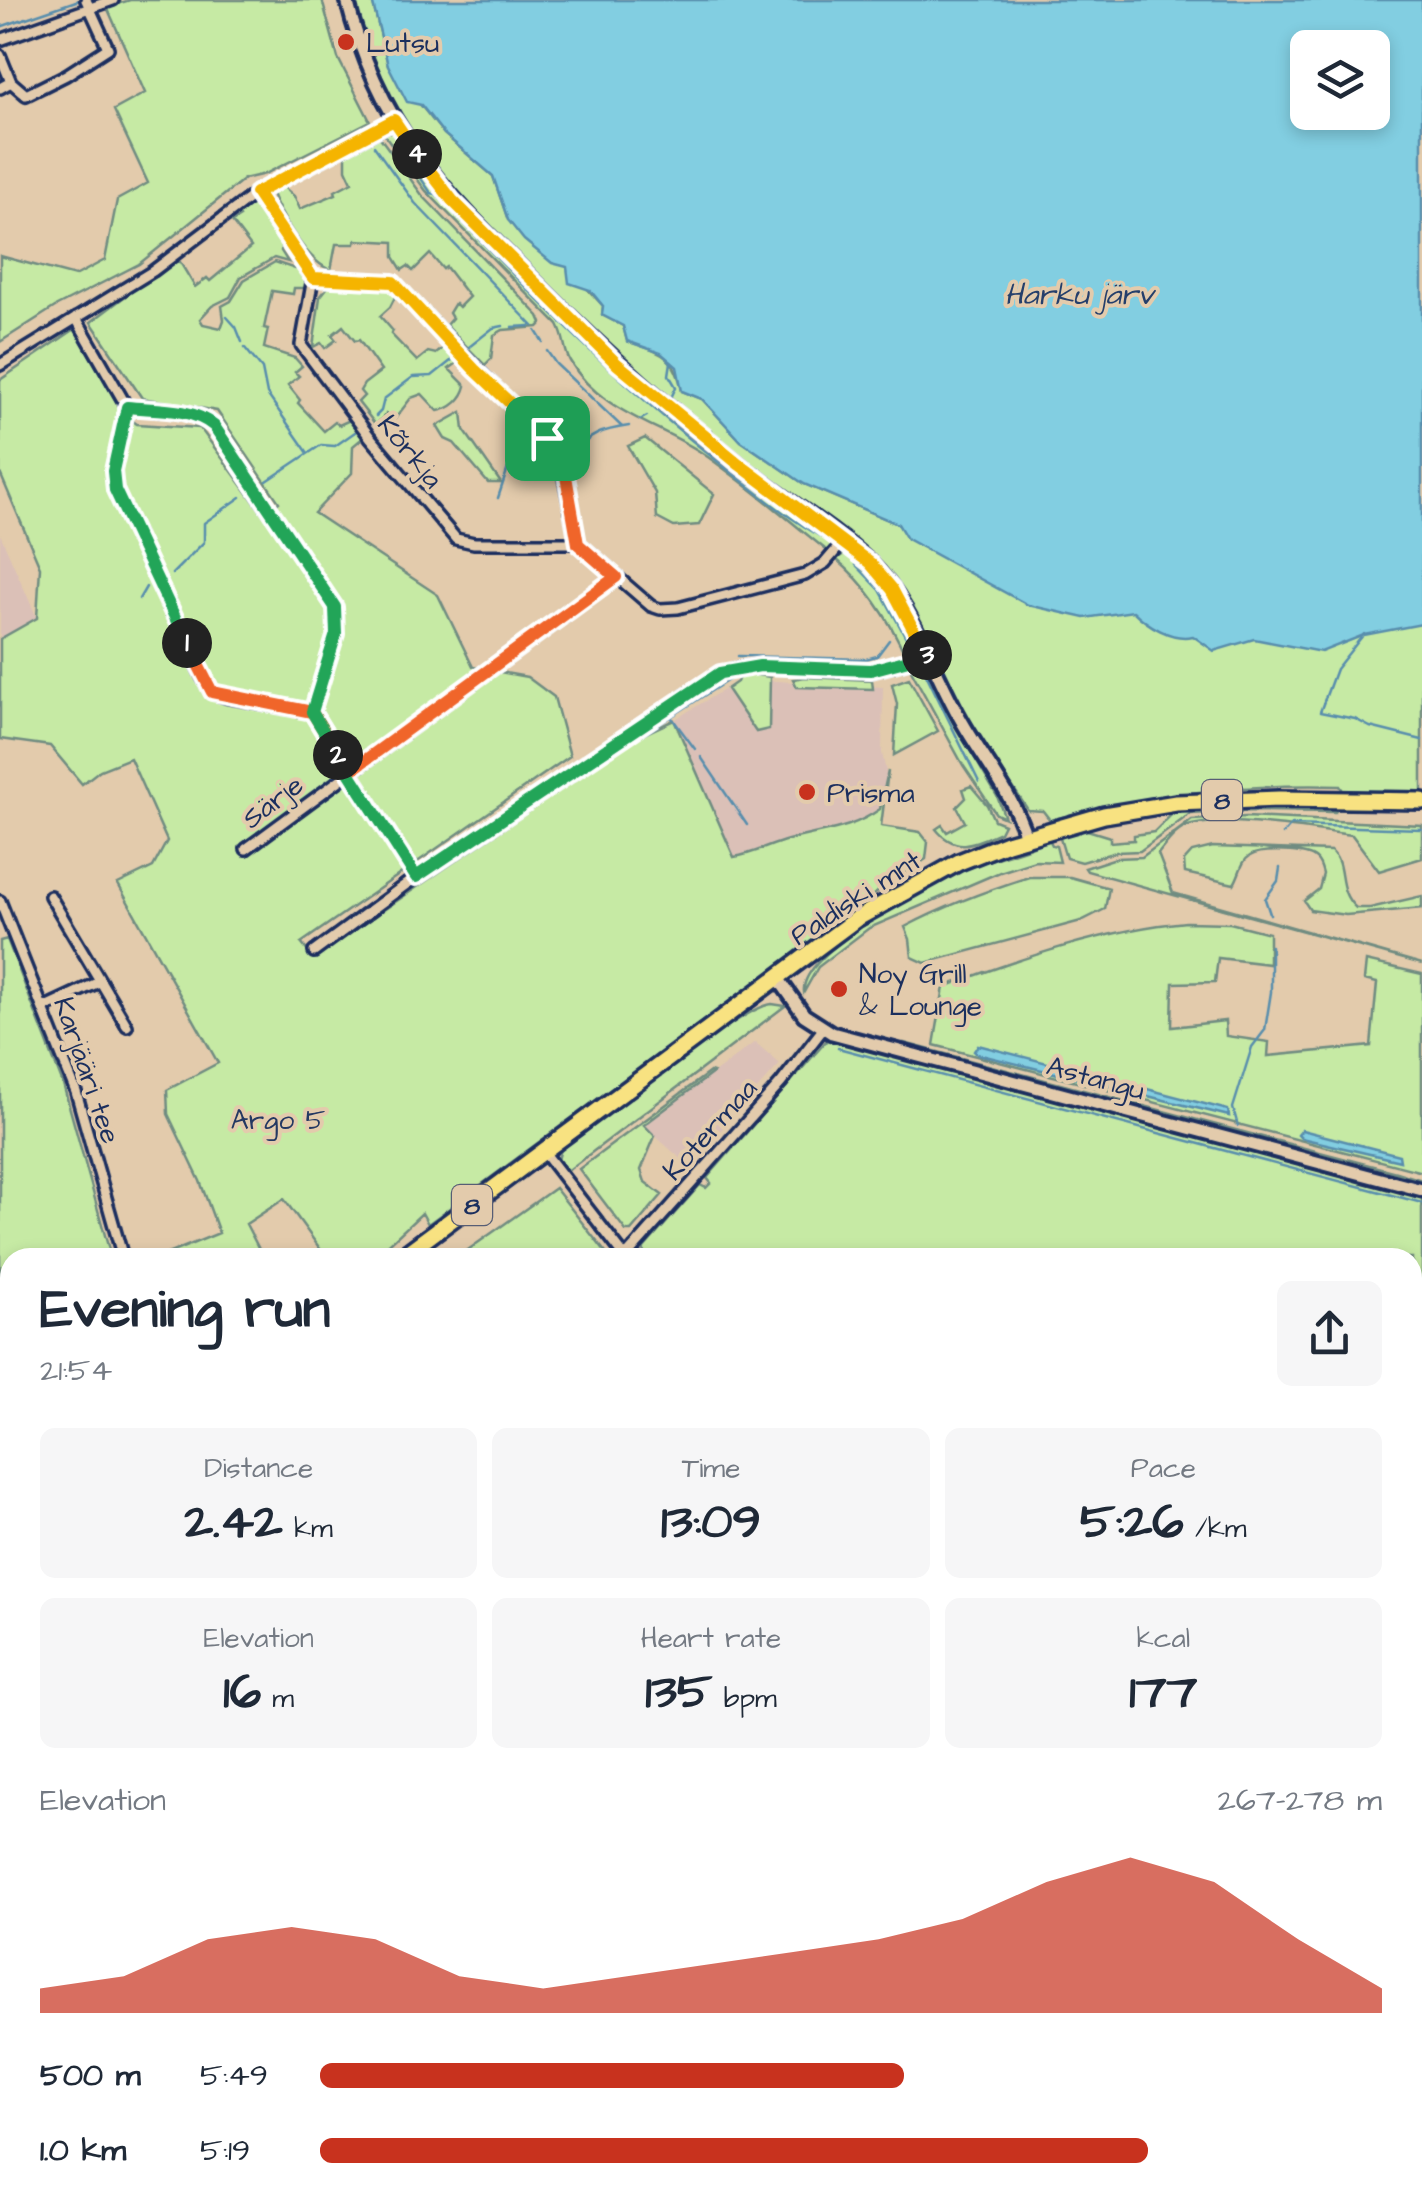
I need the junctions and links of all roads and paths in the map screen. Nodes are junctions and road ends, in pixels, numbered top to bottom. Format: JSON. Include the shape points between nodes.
{"nodes":[{"id":1,"x":113,"y":0,"type":"edge"},
{"id":2,"x":348,"y":0,"type":"edge"},
{"id":3,"x":88,"y":4,"type":"edge"},
{"id":4,"x":0,"y":40,"type":"edge"},
{"id":5,"x":0,"y":56,"type":"edge"},
{"id":6,"x":11,"y":82,"type":"junction"},
{"id":7,"x":0,"y":88,"type":"edge"},
{"id":8,"x":394,"y":120,"type":"junction"},
{"id":9,"x":256,"y":193,"type":"junction"},
{"id":10,"x":313,"y":278,"type":"junction"},
{"id":11,"x":76,"y":318,"type":"junction"},
{"id":12,"x":0,"y":365,"type":"edge"},
{"id":13,"x":127,"y":407,"type":"junction"},
{"id":14,"x":843,"y":542,"type":"junction"},
{"id":15,"x":578,"y":544,"type":"junction"},
{"id":16,"x":616,"y":577,"type":"junction"},
{"id":17,"x":928,"y":655,"type":"junction"},
{"id":18,"x":312,"y":712,"type":"junction"},
{"id":19,"x":349,"y":772,"type":"junction"},
{"id":20,"x":1422,"y":802,"type":"edge"},
{"id":21,"x":1026,"y":837,"type":"junction"},
{"id":22,"x":246,"y":849,"type":"dead end"},
{"id":23,"x":416,"y":877,"type":"junction"},
{"id":24,"x":50,"y":896,"type":"dead end"},
{"id":25,"x":0,"y":901,"type":"edge"},
{"id":26,"x":314,"y":952,"type":"dead end"},
{"id":27,"x":778,"y":978,"type":"junction"},
{"id":28,"x":99,"y":982,"type":"junction"},
{"id":29,"x":43,"y":1008,"type":"junction"},
{"id":30,"x":126,"y":1026,"type":"dead end"},
{"id":31,"x":824,"y":1029,"type":"junction"},
{"id":32,"x":544,"y":1152,"type":"junction"},
{"id":33,"x":1422,"y":1190,"type":"edge"},
{"id":34,"x":120,"y":1248,"type":"edge"},
{"id":35,"x":414,"y":1248,"type":"edge"},
{"id":36,"x":619,"y":1248,"type":"edge"},
{"id":37,"x":634,"y":1248,"type":"edge"}],
"edges":[{"from":1,"to":3,"type":"street"},
{"from":2,"to":8,"type":"street","via":[[365,60]]},
{"from":3,"to":4,"type":"street"},
{"from":3,"to":6,"type":"street","via":[[108,48],[26,95]]},
{"from":5,"to":6,"type":"street"},
{"from":6,"to":7,"type":"street"},
{"from":8,"to":9,"type":"street"},
{"from":8,"to":14,"type":"street","via":[[452,200],[617,364]]},
{"from":9,"to":10,"type":"street"},
{"from":9,"to":11,"type":"street"},
{"from":10,"to":15,"type":"street","via":[[393,282],[559,454]]},
{"from":10,"to":15,"type":"street","name":"Kõrkja","via":[[300,345],[447,532],[474,544]]},
{"from":11,"to":12,"type":"street"},
{"from":11,"to":13,"type":"street"},
{"from":13,"to":18,"type":"street","via":[[115,490],[212,692]]},
{"from":13,"to":18,"type":"street","via":[[191,414],[214,426],[335,607],[336,634]]},
{"from":14,"to":16,"type":"street","via":[[805,575],[678,608],[651,606]]},
{"from":14,"to":17,"type":"street","via":[[892,589]]},
{"from":15,"to":16,"type":"street"},
{"from":16,"to":19,"type":"street","name":"Särje"},
{"from":17,"to":21,"type":"street"},
{"from":17,"to":23,"type":"street","via":[[871,670],[760,666],[720,673]]},
{"from":18,"to":19,"type":"street"},
{"from":19,"to":22,"type":"street","name":"Särje"},
{"from":19,"to":23,"type":"street"},
{"from":20,"to":21,"type":"main road","name":"Paldiski mnt","number":"8","via":[[1176,803]]},
{"from":21,"to":27,"type":"main road","name":"Paldiski mnt","number":"8","via":[[903,891]]},
{"from":23,"to":26,"type":"street"},
{"from":24,"to":28,"type":"street"},
{"from":25,"to":29,"type":"street","name":"Karjääri tee"},
{"from":27,"to":31,"type":"street"},
{"from":27,"to":32,"type":"main road","name":"Paldiski mnt","number":"8"},
{"from":28,"to":29,"type":"street"},
{"from":28,"to":30,"type":"street"},
{"from":29,"to":34,"type":"street","name":"Karjääri tee","via":[[76,1092]]},
{"from":31,"to":33,"type":"street","name":"Astangu"},
{"from":31,"to":37,"type":"street","name":"Kotermaa"},
{"from":32,"to":35,"type":"main road","name":"Paldiski mnt","number":"8"},
{"from":32,"to":36,"type":"street"}]}
